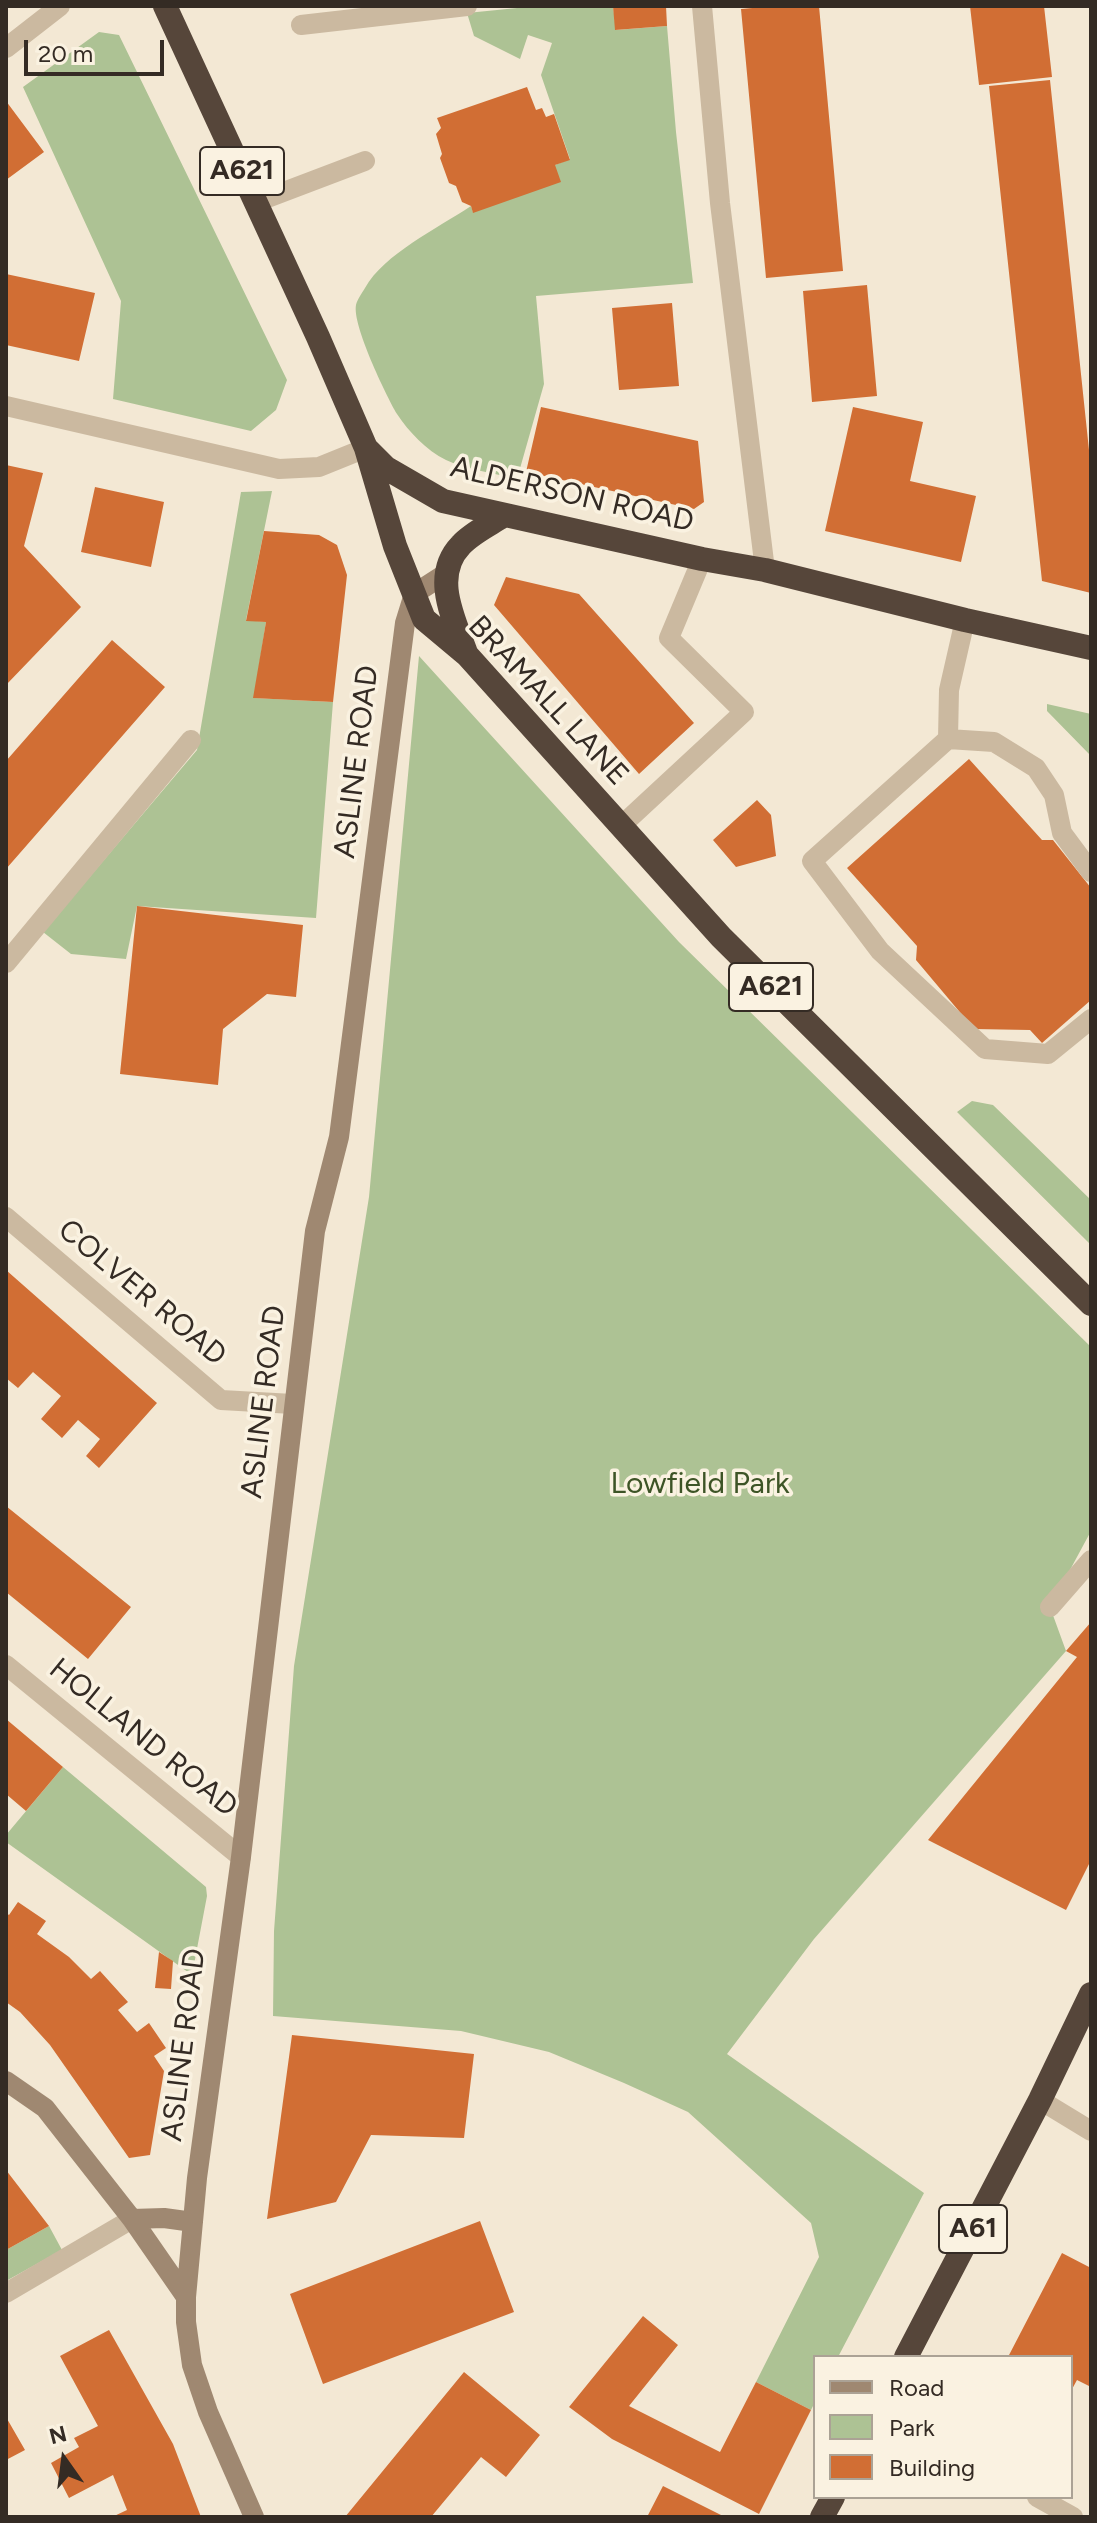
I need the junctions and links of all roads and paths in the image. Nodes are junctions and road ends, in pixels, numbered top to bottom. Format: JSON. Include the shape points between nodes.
{"nodes":[{"id":1,"x":60,"y":6,"type":"edge"},
{"id":2,"x":165,"y":6,"type":"edge"},
{"id":3,"x":467,"y":6,"type":"edge"},
{"id":4,"x":702,"y":6,"type":"edge"},
{"id":5,"x":301,"y":25,"type":"dead end"},
{"id":6,"x":6,"y":48,"type":"edge"},
{"id":7,"x":365,"y":161,"type":"dead end"},
{"id":8,"x":257,"y":202,"type":"junction"},
{"id":9,"x":6,"y":406,"type":"edge"},
{"id":10,"x":366,"y":448,"type":"junction"},
{"id":11,"x":503,"y":516,"type":"junction"},
{"id":12,"x":702,"y":559,"type":"junction"},
{"id":13,"x":765,"y":570,"type":"junction"},
{"id":14,"x":445,"y":574,"type":"junction"},
{"id":15,"x":414,"y":594,"type":"junction"},
{"id":16,"x":965,"y":620,"type":"junction"},
{"id":17,"x":1091,"y":648,"type":"edge"},
{"id":18,"x":467,"y":655,"type":"junction"},
{"id":19,"x":948,"y":739,"type":"junction"},
{"id":20,"x":191,"y":740,"type":"dead end"},
{"id":21,"x":621,"y":826,"type":"junction"},
{"id":22,"x":1091,"y":872,"type":"edge"},
{"id":23,"x":6,"y":963,"type":"edge"},
{"id":24,"x":1091,"y":1019,"type":"edge"},
{"id":25,"x":6,"y":1217,"type":"edge"},
{"id":26,"x":1091,"y":1304,"type":"edge"},
{"id":27,"x":293,"y":1404,"type":"junction"},
{"id":28,"x":1091,"y":1560,"type":"edge"},
{"id":29,"x":1050,"y":1607,"type":"dead end"},
{"id":30,"x":6,"y":1665,"type":"edge"},
{"id":31,"x":241,"y":1857,"type":"junction"},
{"id":32,"x":1091,"y":1994,"type":"edge"},
{"id":33,"x":6,"y":2081,"type":"edge"},
{"id":34,"x":1040,"y":2100,"type":"junction"},
{"id":35,"x":1091,"y":2131,"type":"edge"},
{"id":36,"x":132,"y":2219,"type":"junction"},
{"id":37,"x":193,"y":2222,"type":"junction"},
{"id":38,"x":6,"y":2293,"type":"edge"},
{"id":39,"x":186,"y":2297,"type":"junction"},
{"id":40,"x":907,"y":2355,"type":"edge"},
{"id":41,"x":832,"y":2499,"type":"edge"},
{"id":42,"x":1042,"y":2500,"type":"edge"},
{"id":43,"x":254,"y":2517,"type":"edge"},
{"id":44,"x":822,"y":2517,"type":"edge"},
{"id":45,"x":1073,"y":2517,"type":"edge"}],
"edges":[{"from":1,"to":6,"type":"street"},
{"from":2,"to":8,"type":"highway","name":"BRAMALL LANE","number":"A621"},
{"from":3,"to":5,"type":"street"},
{"from":4,"to":13,"type":"street"},
{"from":7,"to":8,"type":"street"},
{"from":8,"to":10,"type":"highway","name":"BRAMALL LANE","number":"A621"},
{"from":9,"to":10,"type":"street","via":[[279,469],[319,467]]},
{"from":10,"to":11,"type":"highway","name":"ALDERSON ROAD","number":"A621","via":[[386,468],[443,501]]},
{"from":10,"to":15,"type":"highway","name":"BRAMALL LANE","number":"A621"},
{"from":11,"to":12,"type":"highway","name":"ALDERSON ROAD","number":"A621"},
{"from":11,"to":14,"type":"highway","via":[[460,545]]},
{"from":12,"to":13,"type":"highway","name":"ALDERSON ROAD","number":"A621"},
{"from":12,"to":21,"type":"street","via":[[669,638],[744,712]]},
{"from":13,"to":16,"type":"highway","name":"ALDERSON ROAD","number":"A621"},
{"from":14,"to":15,"type":"street"},
{"from":14,"to":18,"type":"highway","number":"A621"},
{"from":15,"to":18,"type":"highway","name":"BRAMALL LANE","number":"A621","via":[[424,619]]},
{"from":15,"to":27,"type":"street","name":"ASLINE ROAD","via":[[405,623],[339,1137],[315,1231]]},
{"from":16,"to":17,"type":"highway","name":"ALDERSON ROAD","number":"A621"},
{"from":16,"to":19,"type":"street","via":[[949,690]]},
{"from":18,"to":21,"type":"highway","name":"BRAMALL LANE","number":"A621"},
{"from":19,"to":22,"type":"street","via":[[994,742],[1036,768],[1054,795],[1062,833]]},
{"from":19,"to":24,"type":"street","via":[[812,861],[880,951],[985,1049],[1048,1054]]},
{"from":20,"to":23,"type":"street"},
{"from":21,"to":26,"type":"highway","name":"BRAMALL LANE","number":"A621","via":[[721,937]]},
{"from":25,"to":27,"type":"street","name":"COLVER ROAD","via":[[221,1400]]},
{"from":27,"to":31,"type":"street","name":"ASLINE ROAD"},
{"from":28,"to":29,"type":"street"},
{"from":30,"to":31,"type":"street","name":"HOLLAND ROAD"},
{"from":31,"to":37,"type":"street","name":"ASLINE ROAD"},
{"from":32,"to":34,"type":"highway","number":"A61"},
{"from":33,"to":36,"type":"street","via":[[45,2108]]},
{"from":34,"to":35,"type":"street"},
{"from":34,"to":40,"type":"highway","number":"A61"},
{"from":36,"to":37,"type":"street"},
{"from":36,"to":38,"type":"street"},
{"from":36,"to":39,"type":"street"},
{"from":37,"to":39,"type":"street","name":"ASLINE ROAD"},
{"from":39,"to":43,"type":"street","name":"ASLINE ROAD","via":[[192,2365]]},
{"from":41,"to":44,"type":"highway"},
{"from":42,"to":45,"type":"street"}]}
